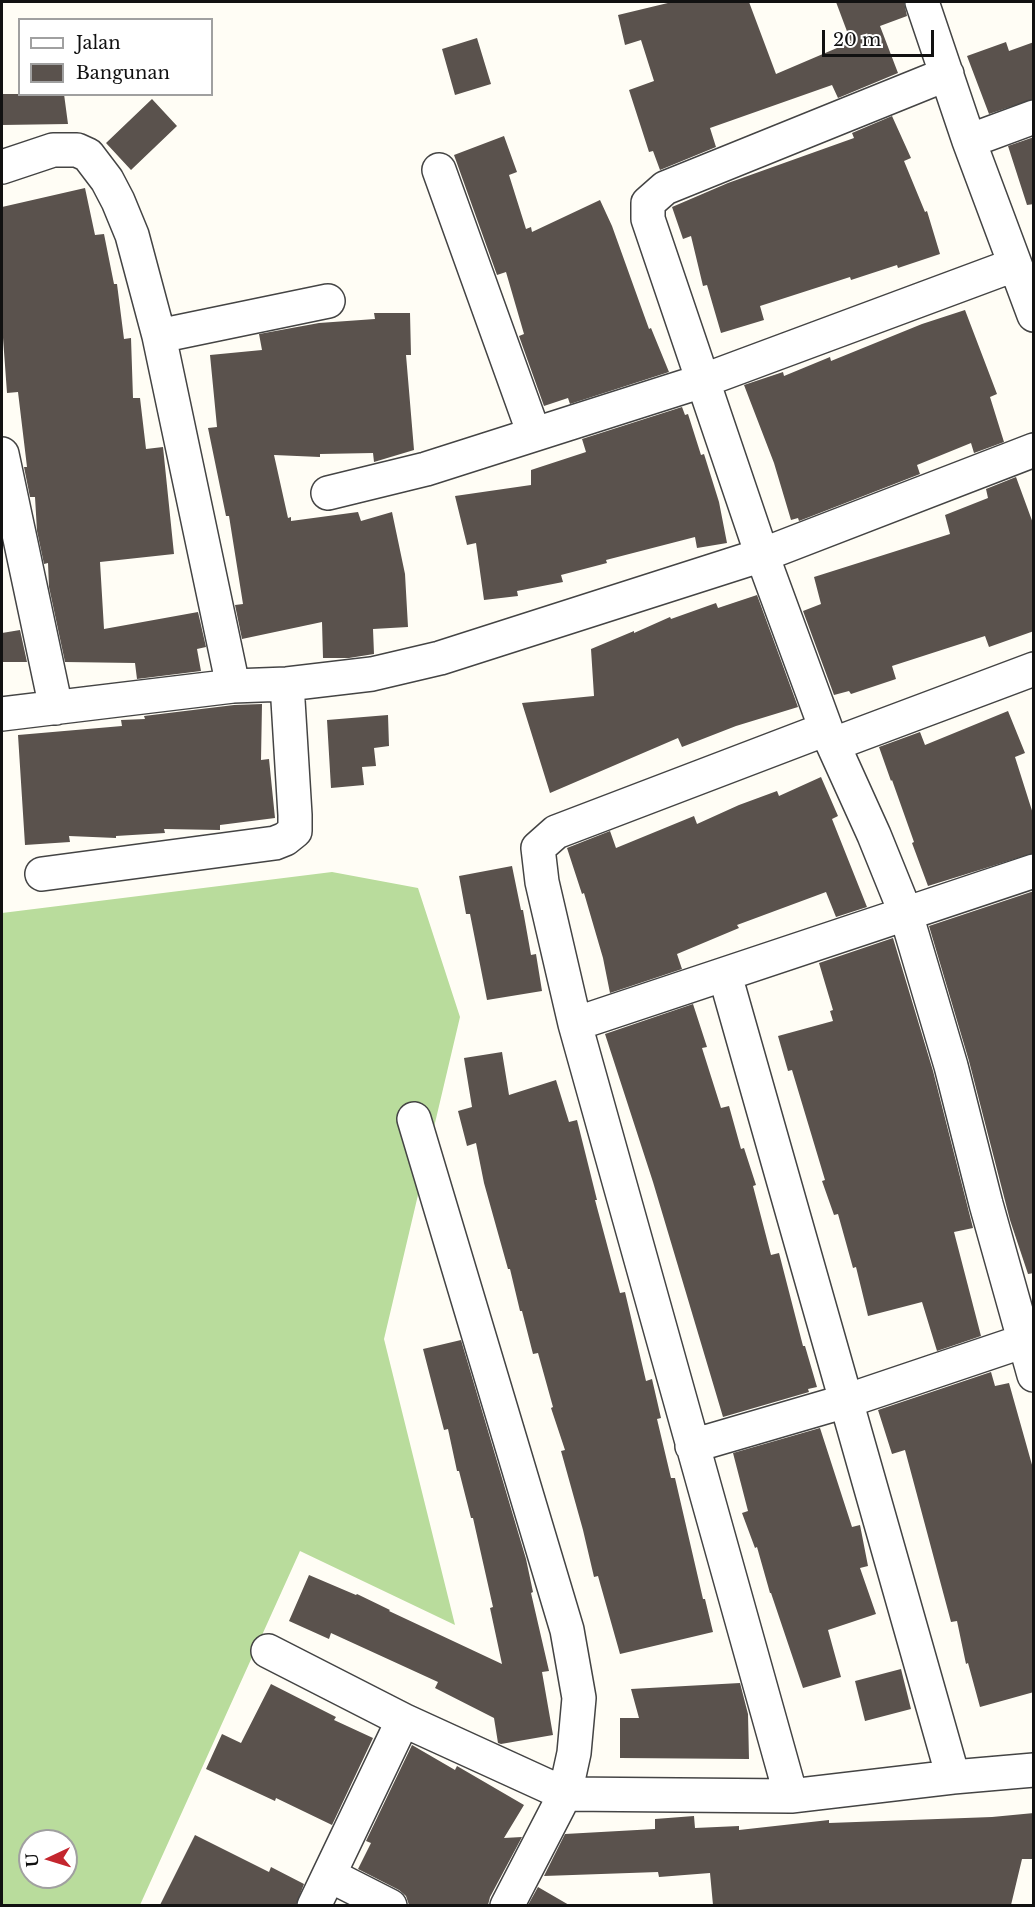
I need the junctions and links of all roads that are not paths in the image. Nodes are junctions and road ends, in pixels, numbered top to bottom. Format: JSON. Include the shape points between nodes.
{"nodes":[{"id":1,"x":922,"y":2,"type":"edge"},
{"id":2,"x":947,"y":74,"type":"junction"},
{"id":3,"x":1034,"y":117,"type":"edge"},
{"id":4,"x":969,"y":141,"type":"junction"},
{"id":5,"x":2,"y":167,"type":"edge"},
{"id":6,"x":440,"y":170,"type":"dead end"},
{"id":7,"x":1014,"y":265,"type":"junction"},
{"id":8,"x":328,"y":301,"type":"dead end"},
{"id":9,"x":1034,"y":315,"type":"edge"},
{"id":10,"x":159,"y":336,"type":"junction"},
{"id":11,"x":702,"y":381,"type":"junction"},
{"id":12,"x":534,"y":434,"type":"junction"},
{"id":13,"x":1034,"y":450,"type":"edge"},
{"id":14,"x":2,"y":454,"type":"edge"},
{"id":15,"x":328,"y":494,"type":"dead end"},
{"id":16,"x":762,"y":555,"type":"junction"},
{"id":17,"x":1034,"y":669,"type":"edge"},
{"id":18,"x":287,"y":684,"type":"junction"},
{"id":19,"x":233,"y":686,"type":"junction"},
{"id":20,"x":56,"y":708,"type":"junction"},
{"id":21,"x":2,"y":714,"type":"edge"},
{"id":22,"x":830,"y":736,"type":"junction"},
{"id":23,"x":1034,"y":871,"type":"edge"},
{"id":24,"x":42,"y":874,"type":"dead end"},
{"id":25,"x":906,"y":914,"type":"junction"},
{"id":26,"x":725,"y":975,"type":"junction"},
{"id":27,"x":575,"y":1024,"type":"junction"},
{"id":28,"x":414,"y":1119,"type":"dead end"},
{"id":29,"x":1024,"y":1341,"type":"junction"},
{"id":30,"x":1034,"y":1375,"type":"edge"},
{"id":31,"x":846,"y":1401,"type":"junction"},
{"id":32,"x":692,"y":1446,"type":"junction"},
{"id":33,"x":268,"y":1651,"type":"dead end"},
{"id":34,"x":403,"y":1720,"type":"junction"},
{"id":35,"x":1034,"y":1770,"type":"edge"},
{"id":36,"x":953,"y":1777,"type":"junction"},
{"id":37,"x":565,"y":1794,"type":"junction"},
{"id":38,"x":791,"y":1796,"type":"junction"},
{"id":39,"x":329,"y":1875,"type":"junction"},
{"id":40,"x":314,"y":1905,"type":"edge"},
{"id":41,"x":390,"y":1905,"type":"edge"},
{"id":42,"x":507,"y":1905,"type":"edge"}],
"edges":[{"from":1,"to":2,"type":"street"},
{"from":2,"to":4,"type":"street"},
{"from":2,"to":11,"type":"street","via":[[665,188],[648,203],[651,233]]},
{"from":3,"to":4,"type":"street"},
{"from":4,"to":7,"type":"street"},
{"from":5,"to":10,"type":"street","via":[[53,150],[76,150],[88,155],[110,187],[132,236]]},
{"from":6,"to":12,"type":"street"},
{"from":7,"to":9,"type":"street"},
{"from":7,"to":11,"type":"street"},
{"from":8,"to":10,"type":"street"},
{"from":10,"to":19,"type":"street"},
{"from":11,"to":12,"type":"street"},
{"from":11,"to":16,"type":"street"},
{"from":12,"to":15,"type":"street","via":[[426,469]]},
{"from":13,"to":16,"type":"street"},
{"from":14,"to":20,"type":"street"},
{"from":16,"to":18,"type":"street","via":[[440,658],[372,674]]},
{"from":16,"to":22,"type":"street"},
{"from":17,"to":22,"type":"street"},
{"from":18,"to":19,"type":"street"},
{"from":18,"to":24,"type":"street","via":[[296,815],[295,831],[285,839]]},
{"from":19,"to":20,"type":"street"},
{"from":20,"to":21,"type":"street"},
{"from":22,"to":25,"type":"street"},
{"from":22,"to":27,"type":"street","via":[[556,832],[538,848],[542,882]]},
{"from":23,"to":25,"type":"street"},
{"from":25,"to":26,"type":"street"},
{"from":25,"to":29,"type":"street"},
{"from":26,"to":27,"type":"street"},
{"from":26,"to":31,"type":"street"},
{"from":27,"to":32,"type":"street"},
{"from":28,"to":37,"type":"street","via":[[567,1630],[579,1698]]},
{"from":29,"to":30,"type":"street"},
{"from":29,"to":31,"type":"street"},
{"from":31,"to":32,"type":"street"},
{"from":31,"to":36,"type":"street"},
{"from":32,"to":38,"type":"street"},
{"from":33,"to":34,"type":"street"},
{"from":34,"to":37,"type":"street"},
{"from":34,"to":39,"type":"street"},
{"from":35,"to":36,"type":"street"},
{"from":36,"to":38,"type":"street"},
{"from":37,"to":38,"type":"street"},
{"from":37,"to":42,"type":"street"},
{"from":39,"to":40,"type":"street"},
{"from":39,"to":41,"type":"street"}]}
